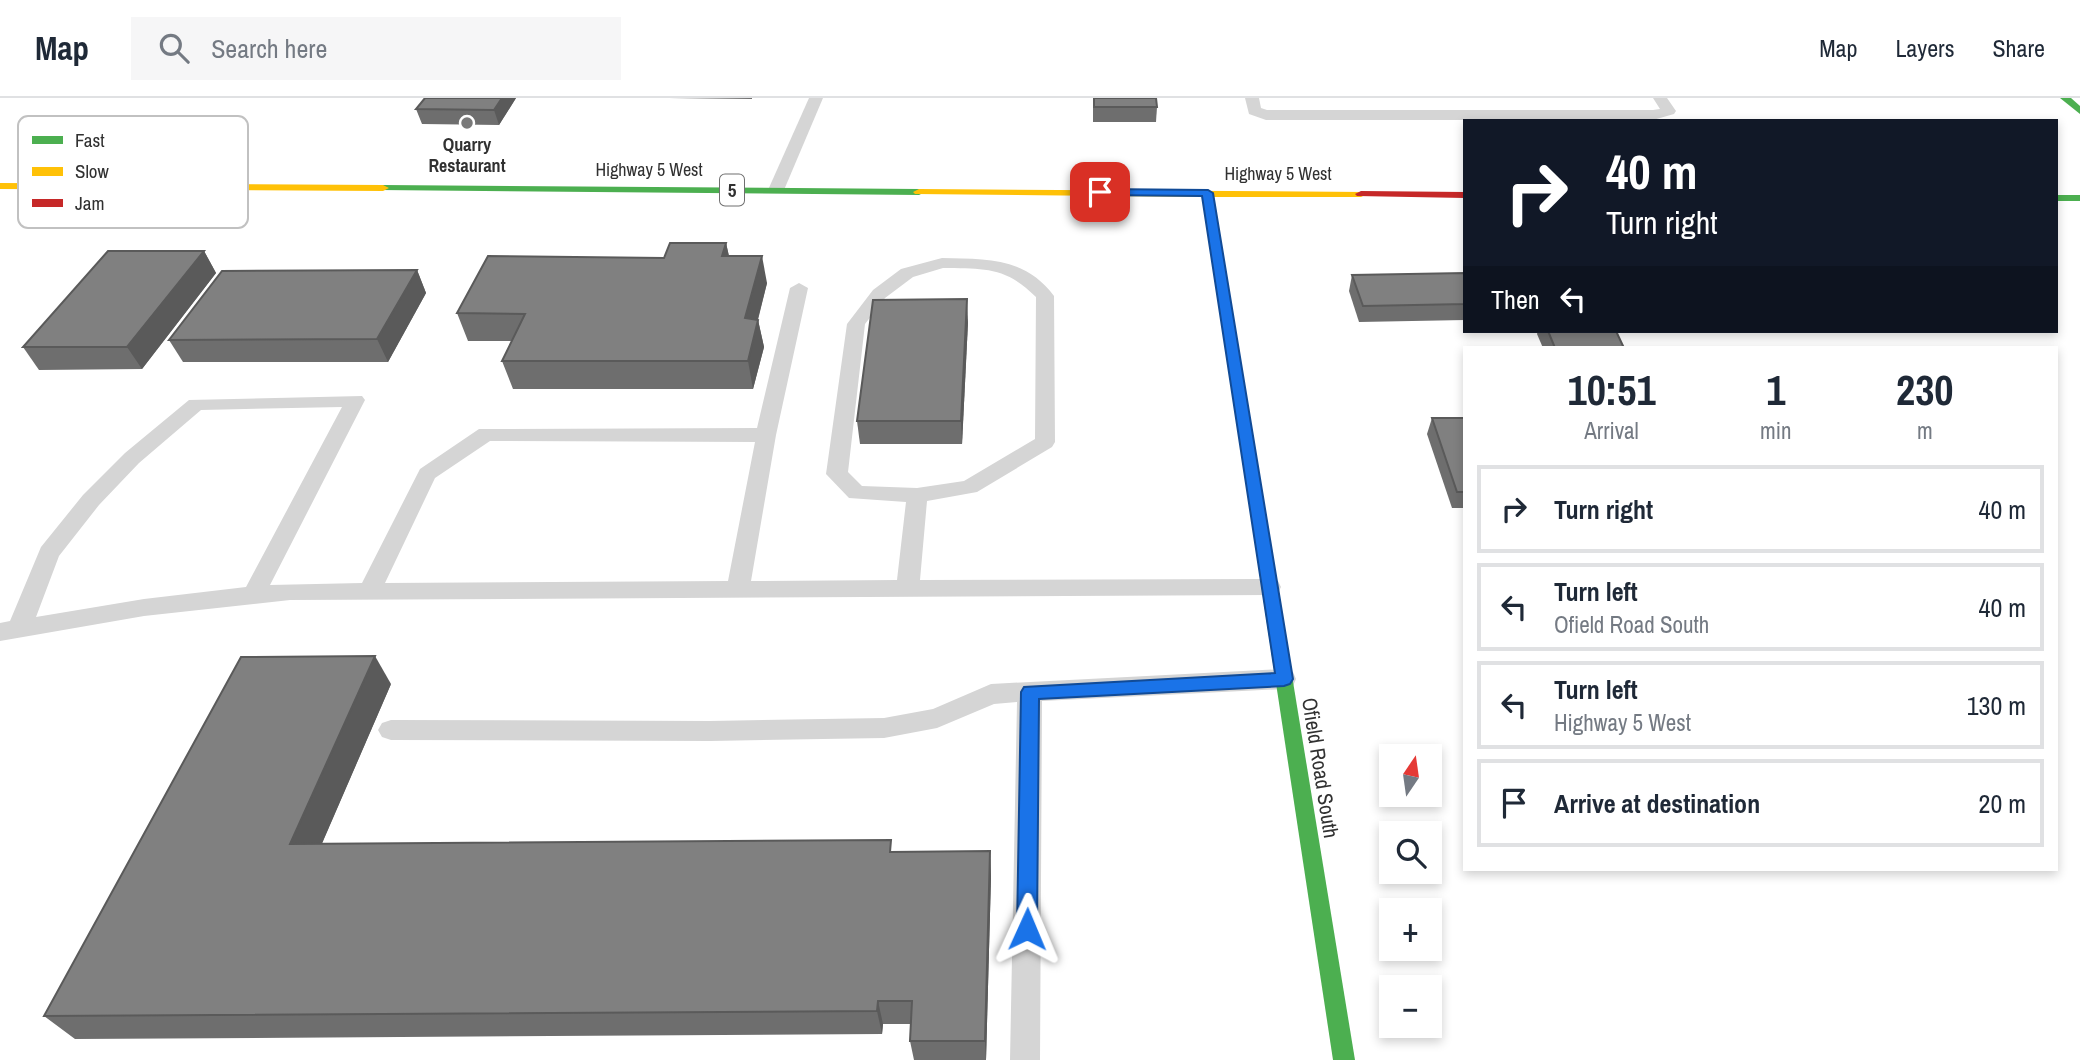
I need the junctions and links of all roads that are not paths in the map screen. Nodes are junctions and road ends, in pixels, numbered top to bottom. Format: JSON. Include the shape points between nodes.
{"nodes":[{"id":1,"x":816,"y":98,"type":"edge"},
{"id":2,"x":1252,"y":98,"type":"edge"},
{"id":3,"x":1660,"y":98,"type":"edge"},
{"id":4,"x":2065,"y":98,"type":"edge"},
{"id":5,"x":2080,"y":111,"type":"edge"},
{"id":6,"x":0,"y":186,"type":"edge"},
{"id":7,"x":18,"y":186,"type":"edge"},
{"id":8,"x":248,"y":187,"type":"edge"},
{"id":9,"x":776,"y":190,"type":"junction"},
{"id":10,"x":1208,"y":193,"type":"junction"},
{"id":11,"x":1463,"y":195,"type":"edge"},
{"id":12,"x":2058,"y":198,"type":"edge"},
{"id":13,"x":2080,"y":198,"type":"edge"},
{"id":14,"x":799,"y":288,"type":"dead end"},
{"id":15,"x":766,"y":435,"type":"junction"},
{"id":16,"x":917,"y":495,"type":"junction"},
{"id":17,"x":1270,"y":587,"type":"junction"},
{"id":18,"x":738,"y":589,"type":"junction"},
{"id":19,"x":908,"y":589,"type":"junction"},
{"id":20,"x":369,"y":592,"type":"junction"},
{"id":21,"x":254,"y":594,"type":"junction"},
{"id":22,"x":10,"y":630,"type":"edge"},
{"id":23,"x":1284,"y":679,"type":"junction"},
{"id":24,"x":1030,"y":692,"type":"junction"},
{"id":25,"x":391,"y":730,"type":"dead end"},
{"id":26,"x":1025,"y":1060,"type":"edge"},
{"id":27,"x":1344,"y":1060,"type":"edge"}],
"edges":[{"from":1,"to":9,"type":"lane"},
{"from":2,"to":3,"type":"lane","via":[[1254,111],[1266,115],[1653,115],[1669,111]]},
{"from":4,"to":5,"type":"main road"},
{"from":6,"to":7,"type":"main road","name":"Highway 5 West","number":"5"},
{"from":8,"to":9,"type":"main road","name":"Highway 5 West","number":"5"},
{"from":9,"to":10,"type":"main road","name":"Highway 5 West","number":"5"},
{"from":10,"to":11,"type":"main road","name":"Highway 5 West","number":"5"},
{"from":10,"to":17,"type":"main road","name":"Ofield Road South"},
{"from":12,"to":13,"type":"main road"},
{"from":14,"to":15,"type":"lane"},
{"from":15,"to":18,"type":"lane"},
{"from":15,"to":20,"type":"lane","via":[[485,433],[427,474]]},
{"from":16,"to":16,"type":"lane","via":[[970,487],[1045,442],[1045,296],[1024,275],[989,264],[942,263],[907,273],[879,294],[856,324],[837,474],[857,493]]},
{"from":16,"to":19,"type":"lane"},
{"from":17,"to":19,"type":"lane"},
{"from":17,"to":23,"type":"main road","name":"Ofield Road South"},
{"from":18,"to":19,"type":"lane"},
{"from":18,"to":20,"type":"lane"},
{"from":20,"to":21,"type":"lane"},
{"from":21,"to":22,"type":"lane","via":[[104,612]]},
{"from":21,"to":22,"type":"lane","via":[[355,400],[196,404],[91,500],[49,554]]},
{"from":23,"to":24,"type":"lane"},
{"from":23,"to":27,"type":"main road","name":"Ofield Road South"},
{"from":24,"to":25,"type":"lane","via":[[991,694],[937,718],[884,728]]},
{"from":24,"to":26,"type":"lane"}]}
